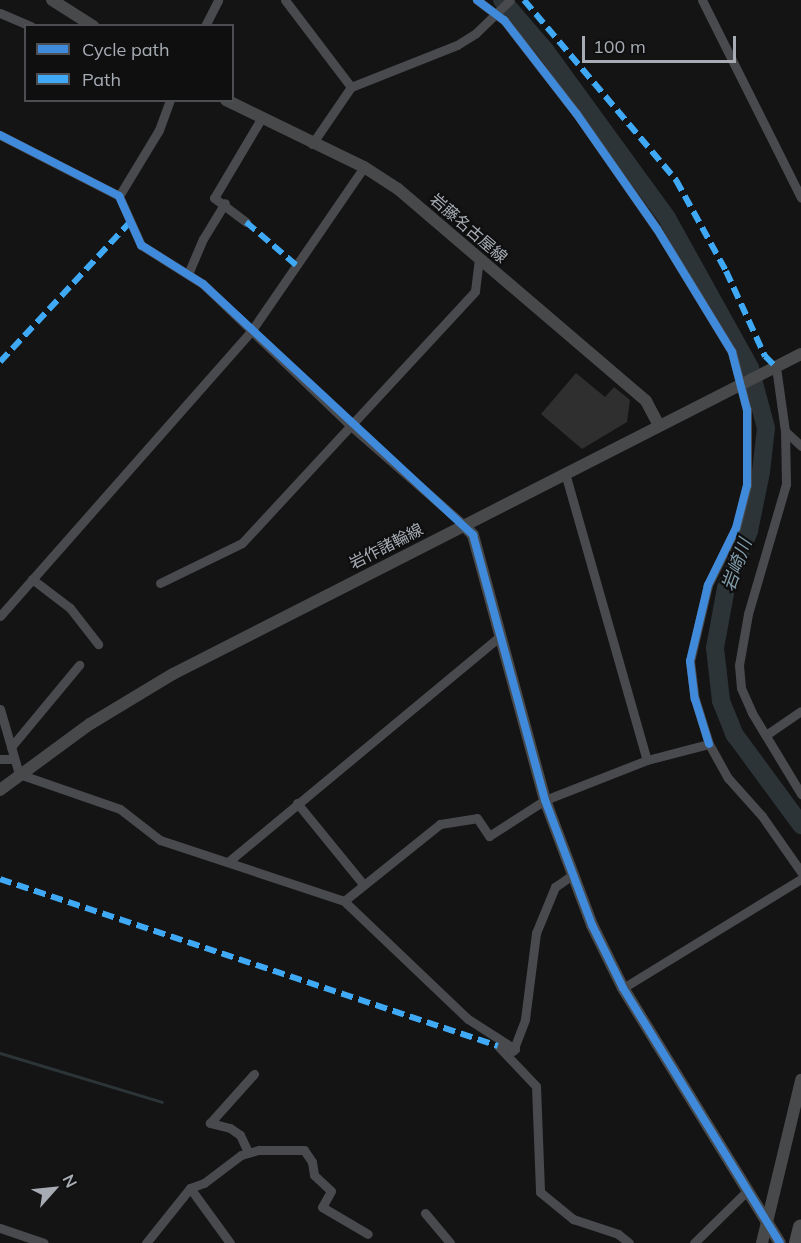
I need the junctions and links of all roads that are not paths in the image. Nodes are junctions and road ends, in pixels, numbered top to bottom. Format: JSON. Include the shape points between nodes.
{"nodes":[{"id":1,"x":52,"y":0,"type":"edge"},
{"id":2,"x":218,"y":0,"type":"edge"},
{"id":3,"x":285,"y":0,"type":"edge"},
{"id":4,"x":477,"y":0,"type":"edge"},
{"id":5,"x":510,"y":0,"type":"edge"},
{"id":6,"x":702,"y":0,"type":"edge"},
{"id":7,"x":497,"y":12,"type":"junction"},
{"id":8,"x":0,"y":13,"type":"edge"},
{"id":9,"x":26,"y":24,"type":"edge"},
{"id":10,"x":90,"y":24,"type":"edge"},
{"id":11,"x":206,"y":24,"type":"edge"},
{"id":12,"x":351,"y":87,"type":"junction"},
{"id":13,"x":169,"y":102,"type":"edge"},
{"id":14,"x":230,"y":102,"type":"edge"},
{"id":15,"x":262,"y":117,"type":"junction"},
{"id":16,"x":0,"y":135,"type":"edge"},
{"id":17,"x":312,"y":144,"type":"junction"},
{"id":18,"x":364,"y":167,"type":"junction"},
{"id":19,"x":119,"y":196,"type":"junction"},
{"id":20,"x":801,"y":198,"type":"edge"},
{"id":21,"x":225,"y":203,"type":"junction"},
{"id":22,"x":246,"y":222,"type":"dead end"},
{"id":23,"x":479,"y":259,"type":"junction"},
{"id":24,"x":188,"y":274,"type":"junction"},
{"id":25,"x":252,"y":330,"type":"junction"},
{"id":26,"x":801,"y":354,"type":"edge"},
{"id":27,"x":771,"y":369,"type":"junction"},
{"id":28,"x":742,"y":383,"type":"junction"},
{"id":29,"x":658,"y":424,"type":"junction"},
{"id":30,"x":351,"y":426,"type":"junction"},
{"id":31,"x":785,"y":431,"type":"junction"},
{"id":32,"x":801,"y":446,"type":"edge"},
{"id":33,"x":565,"y":473,"type":"junction"},
{"id":34,"x":464,"y":525,"type":"junction"},
{"id":35,"x":32,"y":579,"type":"junction"},
{"id":36,"x":160,"y":583,"type":"dead end"},
{"id":37,"x":0,"y":616,"type":"edge"},
{"id":38,"x":501,"y":634,"type":"junction"},
{"id":39,"x":98,"y":644,"type":"dead end"},
{"id":40,"x":79,"y":665,"type":"dead end"},
{"id":41,"x":0,"y":710,"type":"edge"},
{"id":42,"x":801,"y":711,"type":"edge"},
{"id":43,"x":766,"y":735,"type":"junction"},
{"id":44,"x":709,"y":744,"type":"junction"},
{"id":45,"x":11,"y":747,"type":"junction"},
{"id":46,"x":0,"y":759,"type":"edge"},
{"id":47,"x":15,"y":759,"type":"junction"},
{"id":48,"x":647,"y":760,"type":"junction"},
{"id":49,"x":19,"y":774,"type":"junction"},
{"id":50,"x":0,"y":790,"type":"edge"},
{"id":51,"x":801,"y":794,"type":"edge"},
{"id":52,"x":545,"y":800,"type":"junction"},
{"id":53,"x":297,"y":803,"type":"junction"},
{"id":54,"x":228,"y":862,"type":"junction"},
{"id":55,"x":801,"y":872,"type":"edge"},
{"id":56,"x":571,"y":876,"type":"junction"},
{"id":57,"x":801,"y":879,"type":"edge"},
{"id":58,"x":363,"y":884,"type":"junction"},
{"id":59,"x":344,"y":901,"type":"junction"},
{"id":60,"x":623,"y":988,"type":"junction"},
{"id":61,"x":498,"y":1046,"type":"dead end"},
{"id":62,"x":512,"y":1052,"type":"junction"},
{"id":63,"x":254,"y":1074,"type":"dead end"},
{"id":64,"x":801,"y":1080,"type":"edge"},
{"id":65,"x":248,"y":1152,"type":"junction"},
{"id":66,"x":190,"y":1188,"type":"junction"},
{"id":67,"x":747,"y":1191,"type":"junction"},
{"id":68,"x":425,"y":1214,"type":"dead end"},
{"id":69,"x":767,"y":1223,"type":"junction"},
{"id":70,"x":0,"y":1228,"type":"edge"},
{"id":71,"x":368,"y":1234,"type":"dead end"},
{"id":72,"x":44,"y":1243,"type":"edge"},
{"id":73,"x":146,"y":1243,"type":"edge"},
{"id":74,"x":230,"y":1243,"type":"edge"},
{"id":75,"x":450,"y":1243,"type":"edge"},
{"id":76,"x":629,"y":1243,"type":"edge"},
{"id":77,"x":694,"y":1243,"type":"edge"},
{"id":78,"x":762,"y":1243,"type":"edge"},
{"id":79,"x":780,"y":1243,"type":"edge"}],
"edges":[{"from":1,"to":10,"type":"main road"},
{"from":2,"to":11,"type":"street"},
{"from":3,"to":12,"type":"street"},
{"from":4,"to":7,"type":"street"},
{"from":5,"to":7,"type":"street"},
{"from":6,"to":20,"type":"street"},
{"from":7,"to":12,"type":"street","via":[[457,45]]},
{"from":7,"to":28,"type":"street","via":[[530,51],[657,229],[722,333]]},
{"from":8,"to":9,"type":"street"},
{"from":12,"to":17,"type":"street"},
{"from":13,"to":19,"type":"street","via":[[159,130]]},
{"from":14,"to":15,"type":"main road","name":"岩藤名古屋線"},
{"from":15,"to":17,"type":"main road","name":"岩藤名古屋線"},
{"from":15,"to":21,"type":"street","via":[[214,198]]},
{"from":16,"to":19,"type":"street"},
{"from":17,"to":18,"type":"main road","name":"岩藤名古屋線"},
{"from":18,"to":23,"type":"main road","name":"岩藤名古屋線","via":[[398,189]]},
{"from":18,"to":25,"type":"street"},
{"from":19,"to":24,"type":"street","via":[[141,245]]},
{"from":21,"to":22,"type":"street"},
{"from":21,"to":24,"type":"street"},
{"from":23,"to":29,"type":"main road","name":"岩藤名古屋線","via":[[646,401]]},
{"from":23,"to":30,"type":"street","via":[[474,291]]},
{"from":24,"to":25,"type":"street"},
{"from":25,"to":30,"type":"street"},
{"from":25,"to":35,"type":"street"},
{"from":26,"to":27,"type":"main road","name":"岩作諸輪線"},
{"from":27,"to":28,"type":"main road","name":"岩作諸輪線"},
{"from":27,"to":31,"type":"street"},
{"from":28,"to":29,"type":"main road","name":"岩作諸輪線"},
{"from":28,"to":44,"type":"street","via":[[747,410],[747,485],[736,528],[703,601],[690,661],[695,699]]},
{"from":29,"to":33,"type":"main road","name":"岩作諸輪線"},
{"from":30,"to":34,"type":"street"},
{"from":30,"to":36,"type":"street","via":[[242,543]]},
{"from":31,"to":32,"type":"street"},
{"from":31,"to":43,"type":"street","via":[[783,499],[740,648],[741,688]]},
{"from":33,"to":34,"type":"main road","name":"岩作諸輪線"},
{"from":33,"to":48,"type":"street"},
{"from":34,"to":38,"type":"main road","via":[[473,535]]},
{"from":34,"to":49,"type":"main road","name":"岩作諸輪線","via":[[174,674],[90,724]]},
{"from":35,"to":37,"type":"street"},
{"from":35,"to":39,"type":"street","via":[[70,608]]},
{"from":38,"to":52,"type":"main road"},
{"from":38,"to":53,"type":"street"},
{"from":40,"to":45,"type":"street"},
{"from":41,"to":45,"type":"street"},
{"from":42,"to":43,"type":"street"},
{"from":43,"to":51,"type":"street"},
{"from":44,"to":48,"type":"street"},
{"from":44,"to":55,"type":"street","via":[[728,777],[762,816]]},
{"from":45,"to":47,"type":"street"},
{"from":46,"to":47,"type":"street"},
{"from":47,"to":49,"type":"street"},
{"from":48,"to":52,"type":"street"},
{"from":49,"to":50,"type":"main road","name":"岩作諸輪線"},
{"from":49,"to":54,"type":"street","via":[[120,809],[160,840]]},
{"from":52,"to":56,"type":"main road"},
{"from":52,"to":58,"type":"street","via":[[489,836],[477,818],[440,824]]},
{"from":53,"to":54,"type":"street"},
{"from":53,"to":58,"type":"street"},
{"from":54,"to":59,"type":"street"},
{"from":56,"to":60,"type":"main road"},
{"from":56,"to":62,"type":"street","via":[[555,886],[536,933],[525,1019]]},
{"from":57,"to":60,"type":"street"},
{"from":58,"to":59,"type":"street"},
{"from":59,"to":62,"type":"street","via":[[468,1019]]},
{"from":60,"to":67,"type":"main road"},
{"from":61,"to":62,"type":"street"},
{"from":62,"to":76,"type":"street","via":[[536,1086],[540,1192],[573,1219],[618,1234]]},
{"from":63,"to":65,"type":"street","via":[[210,1123],[230,1128],[240,1136]]},
{"from":64,"to":69,"type":"main road"},
{"from":65,"to":66,"type":"street","via":[[204,1183]]},
{"from":65,"to":71,"type":"street","via":[[304,1150],[312,1162],[314,1176],[331,1191],[322,1207]]},
{"from":66,"to":73,"type":"street"},
{"from":66,"to":74,"type":"street"},
{"from":67,"to":69,"type":"main road"},
{"from":67,"to":77,"type":"street"},
{"from":68,"to":75,"type":"street"},
{"from":69,"to":78,"type":"main road"},
{"from":69,"to":79,"type":"main road"},
{"from":70,"to":72,"type":"street"}]}
